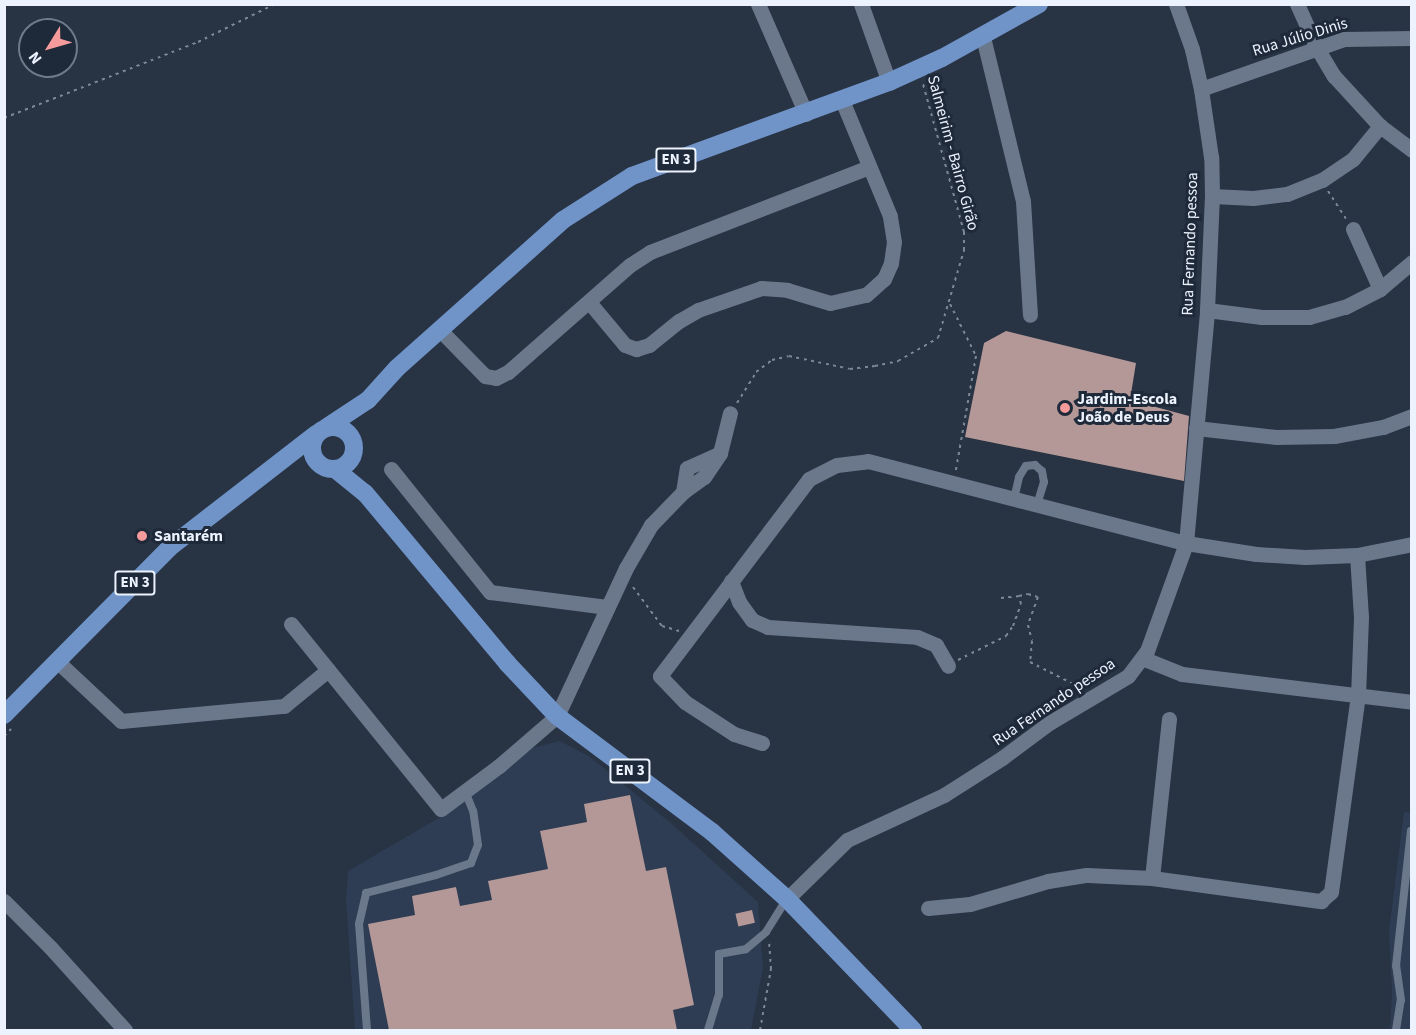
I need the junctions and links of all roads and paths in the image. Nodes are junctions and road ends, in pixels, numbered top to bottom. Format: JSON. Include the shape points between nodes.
{"nodes":[{"id":1,"x":275,"y":4,"type":"edge"},
{"id":2,"x":758,"y":4,"type":"edge"},
{"id":3,"x":861,"y":4,"type":"edge"},
{"id":4,"x":1039,"y":4,"type":"edge"},
{"id":5,"x":1176,"y":4,"type":"edge"},
{"id":6,"x":1297,"y":4,"type":"edge"},
{"id":7,"x":983,"y":37,"type":"junction"},
{"id":8,"x":1412,"y":38,"type":"edge"},
{"id":9,"x":1317,"y":48,"type":"junction"},
{"id":10,"x":919,"y":69,"type":"junction"},
{"id":11,"x":888,"y":82,"type":"junction"},
{"id":12,"x":1201,"y":88,"type":"junction"},
{"id":13,"x":842,"y":100,"type":"junction"},
{"id":14,"x":806,"y":114,"type":"junction"},
{"id":15,"x":4,"y":118,"type":"edge"},
{"id":16,"x":1380,"y":126,"type":"junction"},
{"id":17,"x":1412,"y":150,"type":"edge"},
{"id":18,"x":869,"y":167,"type":"junction"},
{"id":19,"x":1322,"y":180,"type":"junction"},
{"id":20,"x":1212,"y":196,"type":"junction"},
{"id":21,"x":1353,"y":229,"type":"joint"},
{"id":22,"x":1412,"y":262,"type":"edge"},
{"id":23,"x":1380,"y":289,"type":"junction"},
{"id":24,"x":589,"y":302,"type":"junction"},
{"id":25,"x":950,"y":304,"type":"junction"},
{"id":26,"x":1207,"y":310,"type":"junction"},
{"id":27,"x":1029,"y":315,"type":"dead end"},
{"id":28,"x":440,"y":330,"type":"junction"},
{"id":29,"x":368,"y":400,"type":"junction"},
{"id":30,"x":730,"y":413,"type":"joint"},
{"id":31,"x":1412,"y":416,"type":"edge"},
{"id":32,"x":1196,"y":428,"type":"junction"},
{"id":33,"x":322,"y":430,"type":"junction"},
{"id":34,"x":352,"y":445,"type":"junction"},
{"id":35,"x":275,"y":463,"type":"junction"},
{"id":36,"x":318,"y":463,"type":"junction"},
{"id":37,"x":335,"y":469,"type":"junction"},
{"id":38,"x":391,"y":469,"type":"dead end"},
{"id":39,"x":954,"y":484,"type":"junction"},
{"id":40,"x":365,"y":492,"type":"junction"},
{"id":41,"x":1014,"y":500,"type":"junction"},
{"id":42,"x":1037,"y":505,"type":"junction"},
{"id":43,"x":1186,"y":543,"type":"junction"},
{"id":44,"x":1412,"y":544,"type":"edge"},
{"id":45,"x":1357,"y":555,"type":"junction"},
{"id":46,"x":621,"y":579,"type":"junction"},
{"id":47,"x":730,"y":581,"type":"junction"},
{"id":48,"x":1019,"y":596,"type":"junction"},
{"id":49,"x":1001,"y":598,"type":"dead end"},
{"id":50,"x":607,"y":607,"type":"junction"},
{"id":51,"x":291,"y":624,"type":"dead end"},
{"id":52,"x":692,"y":634,"type":"junction"},
{"id":53,"x":1142,"y":658,"type":"junction"},
{"id":54,"x":58,"y":662,"type":"junction"},
{"id":55,"x":948,"y":666,"type":"joint"},
{"id":56,"x":328,"y":670,"type":"junction"},
{"id":57,"x":1099,"y":693,"type":"junction"},
{"id":58,"x":1358,"y":696,"type":"junction"},
{"id":59,"x":1412,"y":702,"type":"edge"},
{"id":60,"x":4,"y":716,"type":"edge"},
{"id":61,"x":557,"y":716,"type":"junction"},
{"id":62,"x":1169,"y":719,"type":"dead end"},
{"id":63,"x":762,"y":743,"type":"dead end"},
{"id":64,"x":465,"y":791,"type":"junction"},
{"id":65,"x":1411,"y":831,"type":"edge"},
{"id":66,"x":1152,"y":878,"type":"junction"},
{"id":67,"x":787,"y":899,"type":"junction"},
{"id":68,"x":4,"y":901,"type":"edge"},
{"id":69,"x":928,"y":908,"type":"dead end"},
{"id":70,"x":769,"y":940,"type":"dead end"},
{"id":71,"x":124,"y":1030,"type":"edge"},
{"id":72,"x":367,"y":1030,"type":"edge"},
{"id":73,"x":708,"y":1030,"type":"edge"},
{"id":74,"x":760,"y":1030,"type":"edge"},
{"id":75,"x":913,"y":1030,"type":"edge"},
{"id":76,"x":1396,"y":1030,"type":"edge"}],
"edges":[{"from":1,"to":15,"type":"path","via":[[198,42]]},
{"from":2,"to":14,"type":"street"},
{"from":3,"to":11,"type":"street"},
{"from":4,"to":7,"type":"main road","number":"EN 3"},
{"from":5,"to":12,"type":"street","name":"Rua Fernando pessoa"},
{"from":6,"to":9,"type":"street"},
{"from":7,"to":10,"type":"main road","number":"EN 3"},
{"from":7,"to":27,"type":"street","via":[[1023,201]]},
{"from":8,"to":9,"type":"street","name":"Rua Júlio Dinis","via":[[1344,39]]},
{"from":9,"to":12,"type":"street","name":"Rua Júlio Dinis"},
{"from":9,"to":16,"type":"street","via":[[1334,76]]},
{"from":10,"to":11,"type":"main road","number":"EN 3"},
{"from":10,"to":25,"type":"path","name":"Salmeirim - Bairro Girão","via":[[964,232],[964,250]]},
{"from":11,"to":13,"type":"main road","number":"EN 3"},
{"from":12,"to":20,"type":"street","name":"Rua Fernando pessoa"},
{"from":13,"to":14,"type":"main road","number":"EN 3"},
{"from":13,"to":18,"type":"street"},
{"from":14,"to":28,"type":"main road","number":"EN 3","via":[[632,176],[563,220]]},
{"from":16,"to":17,"type":"street"},
{"from":16,"to":19,"type":"street","via":[[1353,159]]},
{"from":18,"to":24,"type":"street","via":[[650,252]]},
{"from":18,"to":24,"type":"street","via":[[890,216],[894,242],[884,279],[866,295],[830,303],[787,290],[761,288],[698,310],[649,345],[636,349],[625,345]]},
{"from":19,"to":20,"type":"street","via":[[1287,194],[1252,198]]},
{"from":19,"to":21,"type":"path"},
{"from":20,"to":26,"type":"street","name":"Rua Fernando pessoa"},
{"from":21,"to":23,"type":"street"},
{"from":22,"to":23,"type":"street"},
{"from":23,"to":26,"type":"street","via":[[1345,308],[1309,318]]},
{"from":24,"to":28,"type":"street","via":[[496,378],[484,376]]},
{"from":25,"to":30,"type":"path","name":"Salmeirim - Bairro Girão","via":[[938,338],[898,361],[850,369],[789,357],[772,360],[756,372]]},
{"from":25,"to":39,"type":"path","via":[[976,356]]},
{"from":26,"to":32,"type":"street","name":"Rua Fernando pessoa"},
{"from":28,"to":29,"type":"main road","number":"EN 3"},
{"from":29,"to":33,"type":"main road","number":"EN 3"},
{"from":29,"to":34,"type":"main road","number":"EN 3"},
{"from":30,"to":46,"type":"street","via":[[720,453],[704,477],[651,525]]},
{"from":31,"to":32,"type":"street","via":[[1383,427],[1334,436],[1276,437]]},
{"from":32,"to":43,"type":"street","name":"Rua Fernando pessoa"},
{"from":33,"to":34,"type":"main road","via":[[341,428]]},
{"from":33,"to":35,"type":"main road","number":"EN 3"},
{"from":33,"to":36,"type":"main road","via":[[311,446]]},
{"from":34,"to":37,"type":"main road","number":"EN 3","via":[[346,464]]},
{"from":34,"to":40,"type":"main road","number":"EN 3"},
{"from":35,"to":36,"type":"main road","number":"EN 3"},
{"from":35,"to":54,"type":"main road","number":"EN 3","via":[[169,548]]},
{"from":36,"to":37,"type":"main road","number":"EN 3"},
{"from":37,"to":40,"type":"main road","number":"EN 3"},
{"from":38,"to":50,"type":"street","via":[[490,592]]},
{"from":39,"to":41,"type":"street"},
{"from":39,"to":47,"type":"street","via":[[868,461],[837,465],[809,479]]},
{"from":40,"to":61,"type":"main road","number":"EN 3","via":[[507,663]]},
{"from":41,"to":42,"type":"street"},
{"from":41,"to":42,"type":"lane","via":[[1019,477],[1026,466],[1035,465],[1042,471],[1044,482]]},
{"from":42,"to":43,"type":"street"},
{"from":43,"to":45,"type":"street","via":[[1275,555]]},
{"from":43,"to":53,"type":"street","name":"Rua Fernando pessoa"},
{"from":44,"to":45,"type":"street"},
{"from":45,"to":58,"type":"street","via":[[1361,616]]},
{"from":46,"to":50,"type":"street"},
{"from":46,"to":52,"type":"path","via":[[634,588],[662,626]]},
{"from":47,"to":52,"type":"street"},
{"from":47,"to":55,"type":"street","via":[[752,620],[768,627],[917,637],[936,645]]},
{"from":48,"to":49,"type":"path"},
{"from":48,"to":55,"type":"path","via":[[1021,604],[1006,636]]},
{"from":48,"to":57,"type":"path","via":[[1038,597],[1028,625],[1032,641],[1030,662],[1074,687]]},
{"from":50,"to":61,"type":"street"},
{"from":51,"to":56,"type":"street"},
{"from":52,"to":63,"type":"street","via":[[660,676],[685,702],[734,734]]},
{"from":53,"to":57,"type":"street","name":"Rua Fernando pessoa","via":[[1128,676]]},
{"from":53,"to":58,"type":"street","via":[[1182,674]]},
{"from":54,"to":56,"type":"street","via":[[121,721],[284,706]]},
{"from":54,"to":60,"type":"main road","number":"EN 3"},
{"from":56,"to":64,"type":"street","via":[[441,809]]},
{"from":57,"to":67,"type":"street","name":"Rua Fernando pessoa","via":[[944,795],[847,840]]},
{"from":58,"to":59,"type":"street"},
{"from":58,"to":66,"type":"street","via":[[1331,892],[1321,901]]},
{"from":61,"to":64,"type":"street"},
{"from":61,"to":67,"type":"main road","number":"EN 3","via":[[712,832]]},
{"from":62,"to":66,"type":"street"},
{"from":64,"to":72,"type":"lane","via":[[473,811],[478,845],[471,863],[366,893],[359,924]]},
{"from":65,"to":76,"type":"lane","via":[[1396,966],[1401,1000]]},
{"from":66,"to":69,"type":"street","via":[[1087,875],[1048,881],[970,904]]},
{"from":67,"to":73,"type":"lane","via":[[766,932],[746,949],[719,954],[719,995]]},
{"from":67,"to":75,"type":"main road","number":"EN 3"},
{"from":68,"to":71,"type":"street","via":[[50,946]]},
{"from":70,"to":74,"type":"path","via":[[771,969]]}]}
